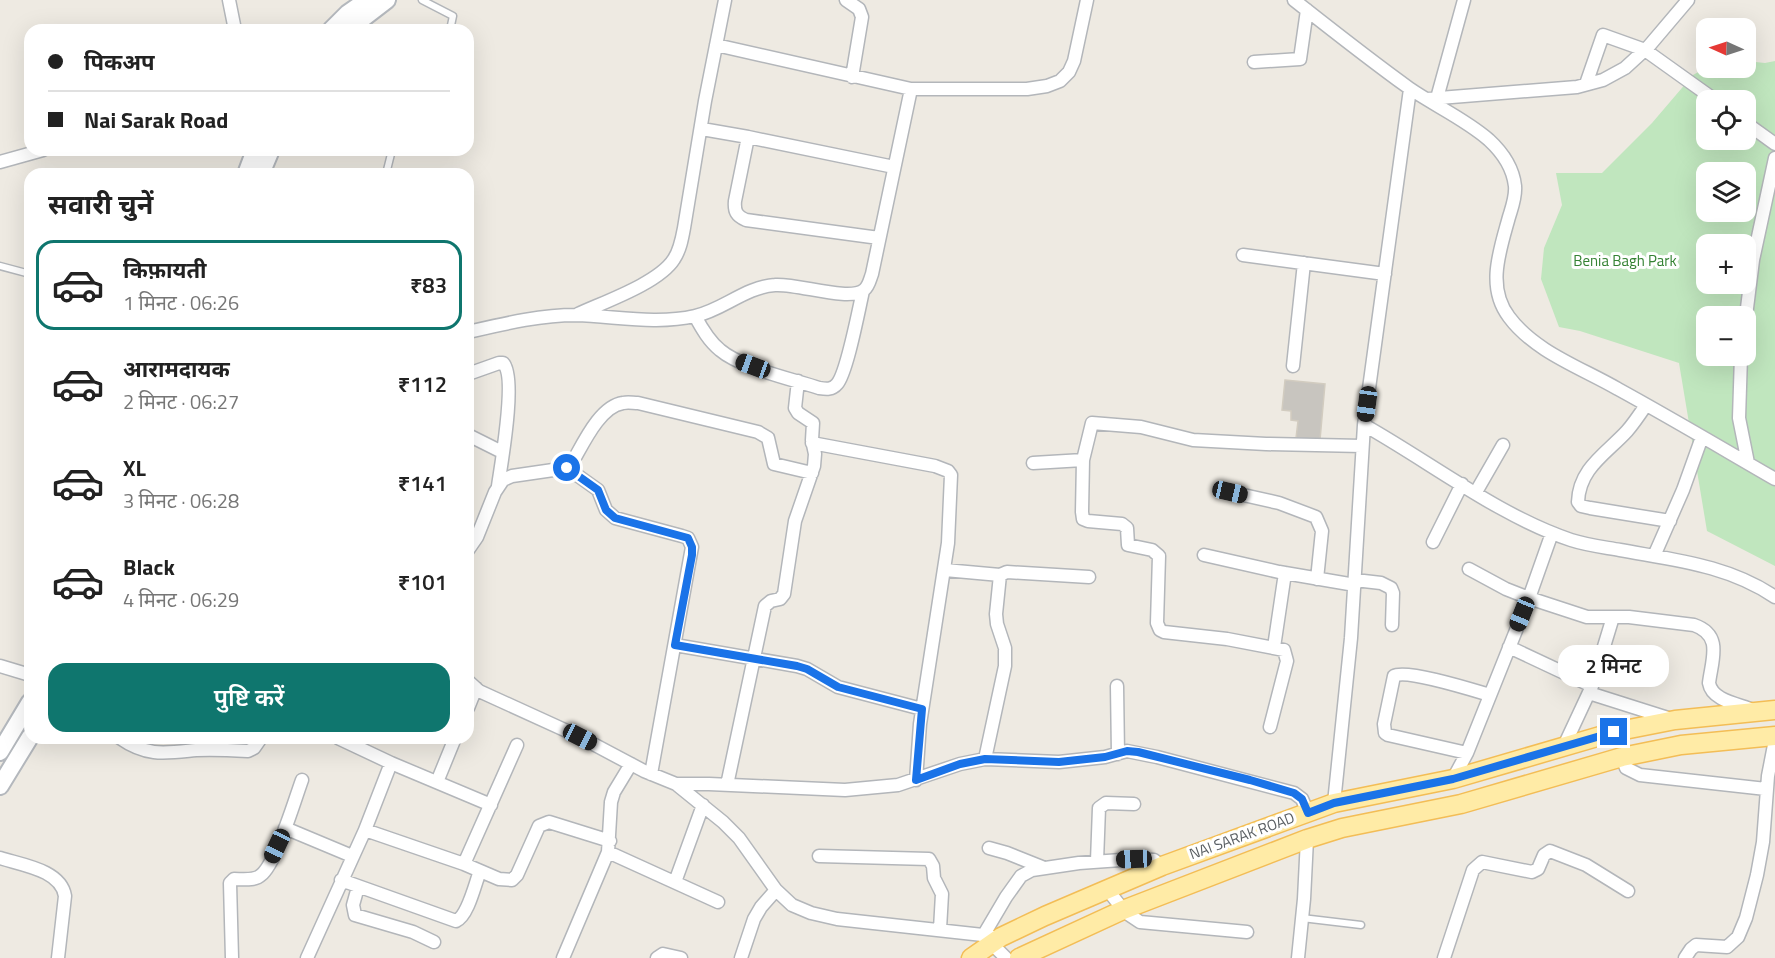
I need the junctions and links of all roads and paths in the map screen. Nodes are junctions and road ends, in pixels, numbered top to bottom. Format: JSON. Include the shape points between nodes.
{"nodes":[{"id":1,"x":229,"y":0,"type":"edge"},
{"id":2,"x":367,"y":0,"type":"edge"},
{"id":3,"x":387,"y":0,"type":"edge"},
{"id":4,"x":422,"y":0,"type":"edge"},
{"id":5,"x":725,"y":0,"type":"edge"},
{"id":6,"x":846,"y":0,"type":"edge"},
{"id":7,"x":1088,"y":0,"type":"edge"},
{"id":8,"x":1464,"y":0,"type":"edge"},
{"id":9,"x":1688,"y":0,"type":"edge"},
{"id":10,"x":1299,"y":3,"type":"edge"},
{"id":11,"x":860,"y":5,"type":"edge"},
{"id":12,"x":235,"y":24,"type":"edge"},
{"id":13,"x":337,"y":24,"type":"edge"},
{"id":14,"x":356,"y":24,"type":"edge"},
{"id":15,"x":451,"y":24,"type":"edge"},
{"id":16,"x":716,"y":45,"type":"junction"},
{"id":17,"x":1645,"y":50,"type":"junction"},
{"id":18,"x":1254,"y":62,"type":"dead end"},
{"id":19,"x":852,"y":77,"type":"junction"},
{"id":20,"x":1586,"y":84,"type":"junction"},
{"id":21,"x":911,"y":89,"type":"junction"},
{"id":22,"x":1410,"y":89,"type":"junction"},
{"id":23,"x":1701,"y":90,"type":"edge"},
{"id":24,"x":1432,"y":99,"type":"junction"},
{"id":25,"x":702,"y":129,"type":"junction"},
{"id":26,"x":1756,"y":130,"type":"edge"},
{"id":27,"x":748,"y":137,"type":"junction"},
{"id":28,"x":1775,"y":144,"type":"edge"},
{"id":29,"x":24,"y":155,"type":"edge"},
{"id":30,"x":1775,"y":158,"type":"edge"},
{"id":31,"x":0,"y":162,"type":"edge"},
{"id":32,"x":894,"y":167,"type":"junction"},
{"id":33,"x":879,"y":238,"type":"junction"},
{"id":34,"x":1244,"y":255,"type":"dead end"},
{"id":35,"x":1304,"y":263,"type":"junction"},
{"id":36,"x":0,"y":266,"type":"edge"},
{"id":37,"x":24,"y":272,"type":"edge"},
{"id":38,"x":1384,"y":274,"type":"junction"},
{"id":39,"x":863,"y":291,"type":"junction"},
{"id":40,"x":1747,"y":306,"type":"edge"},
{"id":41,"x":574,"y":315,"type":"junction"},
{"id":42,"x":695,"y":316,"type":"junction"},
{"id":43,"x":474,"y":331,"type":"edge"},
{"id":44,"x":1293,"y":366,"type":"dead end"},
{"id":45,"x":1741,"y":366,"type":"edge"},
{"id":46,"x":474,"y":372,"type":"edge"},
{"id":47,"x":798,"y":381,"type":"junction"},
{"id":48,"x":1646,"y":405,"type":"junction"},
{"id":49,"x":1364,"y":425,"type":"junction"},
{"id":50,"x":1702,"y":437,"type":"junction"},
{"id":51,"x":474,"y":438,"type":"edge"},
{"id":52,"x":812,"y":443,"type":"junction"},
{"id":53,"x":1503,"y":445,"type":"dead end"},
{"id":54,"x":1362,"y":446,"type":"junction"},
{"id":55,"x":502,"y":452,"type":"junction"},
{"id":56,"x":1083,"y":460,"type":"junction"},
{"id":57,"x":1033,"y":463,"type":"dead end"},
{"id":58,"x":1748,"y":464,"type":"junction"},
{"id":59,"x":567,"y":468,"type":"junction"},
{"id":60,"x":812,"y":473,"type":"junction"},
{"id":61,"x":1775,"y":479,"type":"edge"},
{"id":62,"x":1462,"y":484,"type":"junction"},
{"id":63,"x":498,"y":486,"type":"junction"},
{"id":64,"x":1230,"y":492,"type":"dead end"},
{"id":65,"x":1476,"y":492,"type":"junction"},
{"id":66,"x":1670,"y":521,"type":"junction"},
{"id":67,"x":1552,"y":533,"type":"junction"},
{"id":68,"x":474,"y":540,"type":"edge"},
{"id":69,"x":1433,"y":542,"type":"dead end"},
{"id":70,"x":1204,"y":555,"type":"dead end"},
{"id":71,"x":1654,"y":556,"type":"junction"},
{"id":72,"x":1469,"y":568,"type":"dead end"},
{"id":73,"x":945,"y":570,"type":"junction"},
{"id":74,"x":1285,"y":573,"type":"junction"},
{"id":75,"x":1000,"y":575,"type":"junction"},
{"id":76,"x":1089,"y":577,"type":"dead end"},
{"id":77,"x":1317,"y":579,"type":"junction"},
{"id":78,"x":1355,"y":582,"type":"junction"},
{"id":79,"x":1775,"y":597,"type":"edge"},
{"id":80,"x":1529,"y":598,"type":"junction"},
{"id":81,"x":1613,"y":617,"type":"junction"},
{"id":82,"x":1392,"y":625,"type":"dead end"},
{"id":83,"x":675,"y":645,"type":"junction"},
{"id":84,"x":1274,"y":647,"type":"junction"},
{"id":85,"x":1509,"y":647,"type":"junction"},
{"id":86,"x":754,"y":657,"type":"junction"},
{"id":87,"x":0,"y":666,"type":"edge"},
{"id":88,"x":24,"y":673,"type":"edge"},
{"id":89,"x":474,"y":686,"type":"edge"},
{"id":90,"x":1117,"y":687,"type":"dead end"},
{"id":91,"x":1591,"y":690,"type":"junction"},
{"id":92,"x":1490,"y":694,"type":"junction"},
{"id":93,"x":1770,"y":708,"type":"edge"},
{"id":94,"x":922,"y":709,"type":"junction"},
{"id":95,"x":24,"y":712,"type":"edge"},
{"id":96,"x":1675,"y":720,"type":"junction"},
{"id":97,"x":1270,"y":727,"type":"dead end"},
{"id":98,"x":1775,"y":738,"type":"edge"},
{"id":99,"x":26,"y":744,"type":"edge"},
{"id":100,"x":132,"y":744,"type":"edge"},
{"id":101,"x":195,"y":744,"type":"edge"},
{"id":102,"x":257,"y":744,"type":"edge"},
{"id":103,"x":351,"y":744,"type":"edge"},
{"id":104,"x":453,"y":744,"type":"edge"},
{"id":105,"x":517,"y":745,"type":"dead end"},
{"id":106,"x":1564,"y":746,"type":"junction"},
{"id":107,"x":193,"y":751,"type":"junction"},
{"id":108,"x":0,"y":752,"type":"edge"},
{"id":109,"x":1467,"y":753,"type":"junction"},
{"id":110,"x":1118,"y":754,"type":"junction"},
{"id":111,"x":1622,"y":757,"type":"junction"},
{"id":112,"x":985,"y":759,"type":"junction"},
{"id":113,"x":391,"y":763,"type":"junction"},
{"id":114,"x":631,"y":764,"type":"junction"},
{"id":115,"x":651,"y":774,"type":"junction"},
{"id":116,"x":1453,"y":779,"type":"junction"},
{"id":117,"x":302,"y":780,"type":"dead end"},
{"id":118,"x":916,"y":780,"type":"junction"},
{"id":119,"x":437,"y":782,"type":"junction"},
{"id":120,"x":676,"y":784,"type":"junction"},
{"id":121,"x":727,"y":785,"type":"junction"},
{"id":122,"x":0,"y":786,"type":"edge"},
{"id":123,"x":1767,"y":789,"type":"junction"},
{"id":124,"x":1334,"y":803,"type":"junction"},
{"id":125,"x":1134,"y":804,"type":"dead end"},
{"id":126,"x":491,"y":805,"type":"junction"},
{"id":127,"x":703,"y":805,"type":"junction"},
{"id":128,"x":1308,"y":813,"type":"junction"},
{"id":129,"x":285,"y":828,"type":"junction"},
{"id":130,"x":365,"y":830,"type":"junction"},
{"id":131,"x":1307,"y":839,"type":"junction"},
{"id":132,"x":609,"y":846,"type":"junction"},
{"id":133,"x":989,"y":848,"type":"dead end"},
{"id":134,"x":351,"y":856,"type":"junction"},
{"id":135,"x":819,"y":856,"type":"dead end"},
{"id":136,"x":0,"y":858,"type":"edge"},
{"id":137,"x":1097,"y":861,"type":"junction"},
{"id":138,"x":464,"y":864,"type":"junction"},
{"id":139,"x":1162,"y":866,"type":"junction"},
{"id":140,"x":1042,"y":867,"type":"junction"},
{"id":141,"x":480,"y":871,"type":"junction"},
{"id":142,"x":341,"y":880,"type":"junction"},
{"id":143,"x":675,"y":882,"type":"junction"},
{"id":144,"x":358,"y":887,"type":"junction"},
{"id":145,"x":1107,"y":889,"type":"junction"},
{"id":146,"x":776,"y":890,"type":"junction"},
{"id":147,"x":1628,"y":891,"type":"dead end"},
{"id":148,"x":718,"y":902,"type":"dead end"},
{"id":149,"x":1123,"y":910,"type":"junction"},
{"id":150,"x":1302,"y":918,"type":"junction"},
{"id":151,"x":1361,"y":925,"type":"dead end"},
{"id":152,"x":940,"y":929,"type":"junction"},
{"id":153,"x":1247,"y":932,"type":"dead end"},
{"id":154,"x":992,"y":939,"type":"junction"},
{"id":155,"x":434,"y":942,"type":"dead end"},
{"id":156,"x":58,"y":958,"type":"edge"},
{"id":157,"x":232,"y":958,"type":"edge"},
{"id":158,"x":307,"y":958,"type":"edge"},
{"id":159,"x":563,"y":958,"type":"edge"},
{"id":160,"x":657,"y":958,"type":"edge"},
{"id":161,"x":681,"y":958,"type":"edge"},
{"id":162,"x":741,"y":958,"type":"edge"},
{"id":163,"x":971,"y":958,"type":"edge"},
{"id":164,"x":1006,"y":958,"type":"edge"},
{"id":165,"x":1019,"y":958,"type":"edge"},
{"id":166,"x":1298,"y":958,"type":"edge"},
{"id":167,"x":1444,"y":958,"type":"edge"},
{"id":168,"x":1686,"y":958,"type":"edge"}],
"edges":[{"from":1,"to":12,"type":"street"},
{"from":2,"to":13,"type":"main road"},
{"from":3,"to":14,"type":"main road"},
{"from":4,"to":15,"type":"lane","via":[[453,16]]},
{"from":5,"to":16,"type":"street"},
{"from":6,"to":11,"type":"street"},
{"from":7,"to":21,"type":"street","via":[[1074,62],[1060,81],[1027,89]]},
{"from":8,"to":24,"type":"street"},
{"from":9,"to":17,"type":"street"},
{"from":10,"to":18,"type":"street","via":[[1300,59]]},
{"from":10,"to":22,"type":"street"},
{"from":11,"to":19,"type":"street","via":[[861,28]]},
{"from":16,"to":19,"type":"street"},
{"from":16,"to":25,"type":"street"},
{"from":17,"to":20,"type":"street","via":[[1624,68]]},
{"from":17,"to":20,"type":"street","via":[[1603,35]]},
{"from":17,"to":23,"type":"street"},
{"from":19,"to":21,"type":"street"},
{"from":20,"to":24,"type":"street"},
{"from":21,"to":32,"type":"street"},
{"from":22,"to":24,"type":"street"},
{"from":22,"to":38,"type":"street"},
{"from":24,"to":48,"type":"street","via":[[1489,141],[1512,171],[1514,199],[1496,275],[1499,297],[1508,316],[1523,333],[1552,353]]},
{"from":25,"to":27,"type":"street"},
{"from":25,"to":41,"type":"street","via":[[681,244],[674,260],[635,288]]},
{"from":26,"to":28,"type":"street"},
{"from":27,"to":32,"type":"street"},
{"from":27,"to":33,"type":"street","via":[[735,201],[734,210],[739,217]]},
{"from":29,"to":31,"type":"street"},
{"from":30,"to":40,"type":"street"},
{"from":32,"to":33,"type":"street"},
{"from":33,"to":39,"type":"street","via":[[869,284]]},
{"from":34,"to":35,"type":"street"},
{"from":35,"to":38,"type":"street"},
{"from":35,"to":44,"type":"street"},
{"from":36,"to":37,"type":"lane"},
{"from":38,"to":49,"type":"street"},
{"from":39,"to":42,"type":"street","via":[[843,294],[792,284],[758,287]]},
{"from":39,"to":47,"type":"street","via":[[837,384],[819,388]]},
{"from":41,"to":42,"type":"street","via":[[660,320]]},
{"from":41,"to":43,"type":"street"},
{"from":42,"to":47,"type":"street","via":[[707,337],[733,359]]},
{"from":45,"to":58,"type":"street","via":[[1738,418]]},
{"from":46,"to":55,"type":"street","via":[[499,363],[506,366],[508,410]]},
{"from":47,"to":52,"type":"street","via":[[795,408],[812,421]]},
{"from":48,"to":50,"type":"street"},
{"from":48,"to":66,"type":"street","via":[[1627,431],[1597,459],[1580,490],[1578,502],[1590,508]]},
{"from":49,"to":54,"type":"street"},
{"from":49,"to":62,"type":"street"},
{"from":50,"to":58,"type":"street"},
{"from":50,"to":66,"type":"street"},
{"from":51,"to":55,"type":"street"},
{"from":52,"to":60,"type":"street"},
{"from":52,"to":73,"type":"street","via":[[948,471],[952,480]]},
{"from":53,"to":65,"type":"street"},
{"from":54,"to":56,"type":"street","via":[[1193,440],[1141,427],[1092,423]]},
{"from":54,"to":78,"type":"street"},
{"from":55,"to":63,"type":"street"},
{"from":56,"to":57,"type":"street"},
{"from":56,"to":84,"type":"street","via":[[1083,519],[1122,524],[1127,528],[1128,545],[1152,550],[1159,556],[1160,630]]},
{"from":58,"to":61,"type":"street"},
{"from":59,"to":60,"type":"street","via":[[596,422],[624,402],[764,434],[771,444],[774,464]]},
{"from":59,"to":63,"type":"street","via":[[512,476]]},
{"from":59,"to":83,"type":"street","via":[[598,490],[606,510],[615,518],[688,538],[692,555]]},
{"from":60,"to":86,"type":"street","via":[[795,521],[784,594],[765,606]]},
{"from":62,"to":65,"type":"street"},
{"from":62,"to":69,"type":"street"},
{"from":63,"to":68,"type":"street"},
{"from":64,"to":77,"type":"street","via":[[1316,516],[1322,531]]},
{"from":65,"to":67,"type":"street"},
{"from":66,"to":71,"type":"street"},
{"from":67,"to":71,"type":"street","via":[[1573,541]]},
{"from":67,"to":80,"type":"street"},
{"from":70,"to":74,"type":"street"},
{"from":71,"to":79,"type":"street","via":[[1728,572]]},
{"from":72,"to":80,"type":"street"},
{"from":73,"to":75,"type":"street"},
{"from":73,"to":94,"type":"street"},
{"from":74,"to":77,"type":"street"},
{"from":74,"to":84,"type":"street"},
{"from":75,"to":76,"type":"street","via":[[1007,572]]},
{"from":75,"to":112,"type":"street","via":[[996,614],[1005,648],[1005,666]]},
{"from":77,"to":78,"type":"street"},
{"from":78,"to":82,"type":"street","via":[[1381,583],[1391,588]]},
{"from":78,"to":124,"type":"street"},
{"from":80,"to":81,"type":"street","via":[[1587,617]]},
{"from":80,"to":85,"type":"street"},
{"from":81,"to":91,"type":"street"},
{"from":81,"to":93,"type":"street","via":[[1703,628],[1714,641],[1710,689],[1716,696]]},
{"from":83,"to":86,"type":"street"},
{"from":83,"to":115,"type":"street"},
{"from":84,"to":97,"type":"street","via":[[1284,650],[1287,661]]},
{"from":85,"to":91,"type":"street"},
{"from":85,"to":92,"type":"street"},
{"from":86,"to":94,"type":"street","via":[[807,669],[838,687]]},
{"from":86,"to":121,"type":"street"},
{"from":87,"to":88,"type":"street"},
{"from":89,"to":114,"type":"street"},
{"from":90,"to":110,"type":"street"},
{"from":91,"to":96,"type":"street"},
{"from":91,"to":106,"type":"street"},
{"from":92,"to":109,"type":"street"},
{"from":92,"to":109,"type":"street","via":[[1401,673],[1394,676],[1385,733]]},
{"from":93,"to":96,"type":"main road","name":"NAI SARAK ROAD"},
{"from":94,"to":118,"type":"street"},
{"from":95,"to":108,"type":"main road"},
{"from":96,"to":106,"type":"main road","name":"NAI SARAK ROAD"},
{"from":98,"to":111,"type":"main road","name":"NAI SARAK ROAD","via":[[1680,746]]},
{"from":98,"to":123,"type":"street"},
{"from":99,"to":122,"type":"main road"},
{"from":100,"to":107,"type":"street","via":[[148,752]]},
{"from":101,"to":107,"type":"street"},
{"from":102,"to":107,"type":"street","via":[[248,751]]},
{"from":103,"to":113,"type":"street"},
{"from":104,"to":119,"type":"street"},
{"from":105,"to":126,"type":"street"},
{"from":106,"to":116,"type":"main road","name":"NAI SARAK ROAD"},
{"from":109,"to":116,"type":"street"},
{"from":110,"to":112,"type":"street","via":[[1059,762]]},
{"from":110,"to":128,"type":"street","via":[[1138,752],[1294,793],[1302,799]]},
{"from":111,"to":123,"type":"street","via":[[1626,768],[1640,775]]},
{"from":111,"to":131,"type":"main road","name":"NAI SARAK ROAD","via":[[1461,804]]},
{"from":112,"to":118,"type":"street"},
{"from":113,"to":119,"type":"street"},
{"from":113,"to":130,"type":"street"},
{"from":114,"to":115,"type":"street"},
{"from":114,"to":132,"type":"street","via":[[611,802]]},
{"from":115,"to":120,"type":"street"},
{"from":116,"to":124,"type":"main road","name":"NAI SARAK ROAD"},
{"from":117,"to":129,"type":"street"},
{"from":118,"to":121,"type":"street","via":[[845,790]]},
{"from":119,"to":126,"type":"street"},
{"from":120,"to":121,"type":"street"},
{"from":120,"to":127,"type":"street"},
{"from":123,"to":168,"type":"street","via":[[1763,842],[1738,937],[1727,947],[1696,945]]},
{"from":124,"to":128,"type":"main road","name":"NAI SARAK ROAD"},
{"from":125,"to":137,"type":"street","via":[[1106,803],[1099,808]]},
{"from":126,"to":138,"type":"street"},
{"from":127,"to":143,"type":"street"},
{"from":127,"to":146,"type":"street","via":[[739,838]]},
{"from":128,"to":139,"type":"main road","name":"NAI SARAK ROAD"},
{"from":129,"to":134,"type":"street"},
{"from":129,"to":157,"type":"street","via":[[263,874],[230,883]]},
{"from":130,"to":134,"type":"street"},
{"from":130,"to":138,"type":"street"},
{"from":131,"to":149,"type":"main road","name":"NAI SARAK ROAD"},
{"from":131,"to":150,"type":"street"},
{"from":132,"to":141,"type":"street","via":[[549,822],[539,826],[512,880]]},
{"from":132,"to":143,"type":"street"},
{"from":132,"to":159,"type":"street"},
{"from":133,"to":140,"type":"street"},
{"from":134,"to":142,"type":"street"},
{"from":135,"to":152,"type":"street","via":[[929,859],[942,894]]},
{"from":136,"to":156,"type":"street","via":[[45,873],[64,887]]},
{"from":137,"to":139,"type":"street","via":[[1154,860]]},
{"from":137,"to":140,"type":"street"},
{"from":138,"to":141,"type":"street"},
{"from":139,"to":145,"type":"main road","name":"NAI SARAK ROAD"},
{"from":140,"to":154,"type":"street","via":[[1022,876],[1006,897]]},
{"from":141,"to":144,"type":"street","via":[[464,913],[456,921]]},
{"from":142,"to":144,"type":"street"},
{"from":142,"to":158,"type":"street"},
{"from":143,"to":148,"type":"street"},
{"from":144,"to":155,"type":"street","via":[[353,905],[355,915]]},
{"from":145,"to":149,"type":"street"},
{"from":145,"to":154,"type":"main road","name":"NAI SARAK ROAD"},
{"from":146,"to":152,"type":"street","via":[[792,905],[811,913]]},
{"from":146,"to":162,"type":"street","via":[[754,919]]},
{"from":147,"to":167,"type":"street","via":[[1586,865],[1550,851],[1532,872],[1482,862],[1473,870]]},
{"from":149,"to":153,"type":"street","via":[[1131,918],[1150,925]]},
{"from":149,"to":165,"type":"main road","name":"NAI SARAK ROAD"},
{"from":150,"to":151,"type":"lane"},
{"from":150,"to":166,"type":"street"},
{"from":152,"to":154,"type":"street"},
{"from":154,"to":163,"type":"main road","name":"NAI SARAK ROAD"},
{"from":154,"to":164,"type":"street"},
{"from":160,"to":161,"type":"street","via":[[663,954]]}]}
